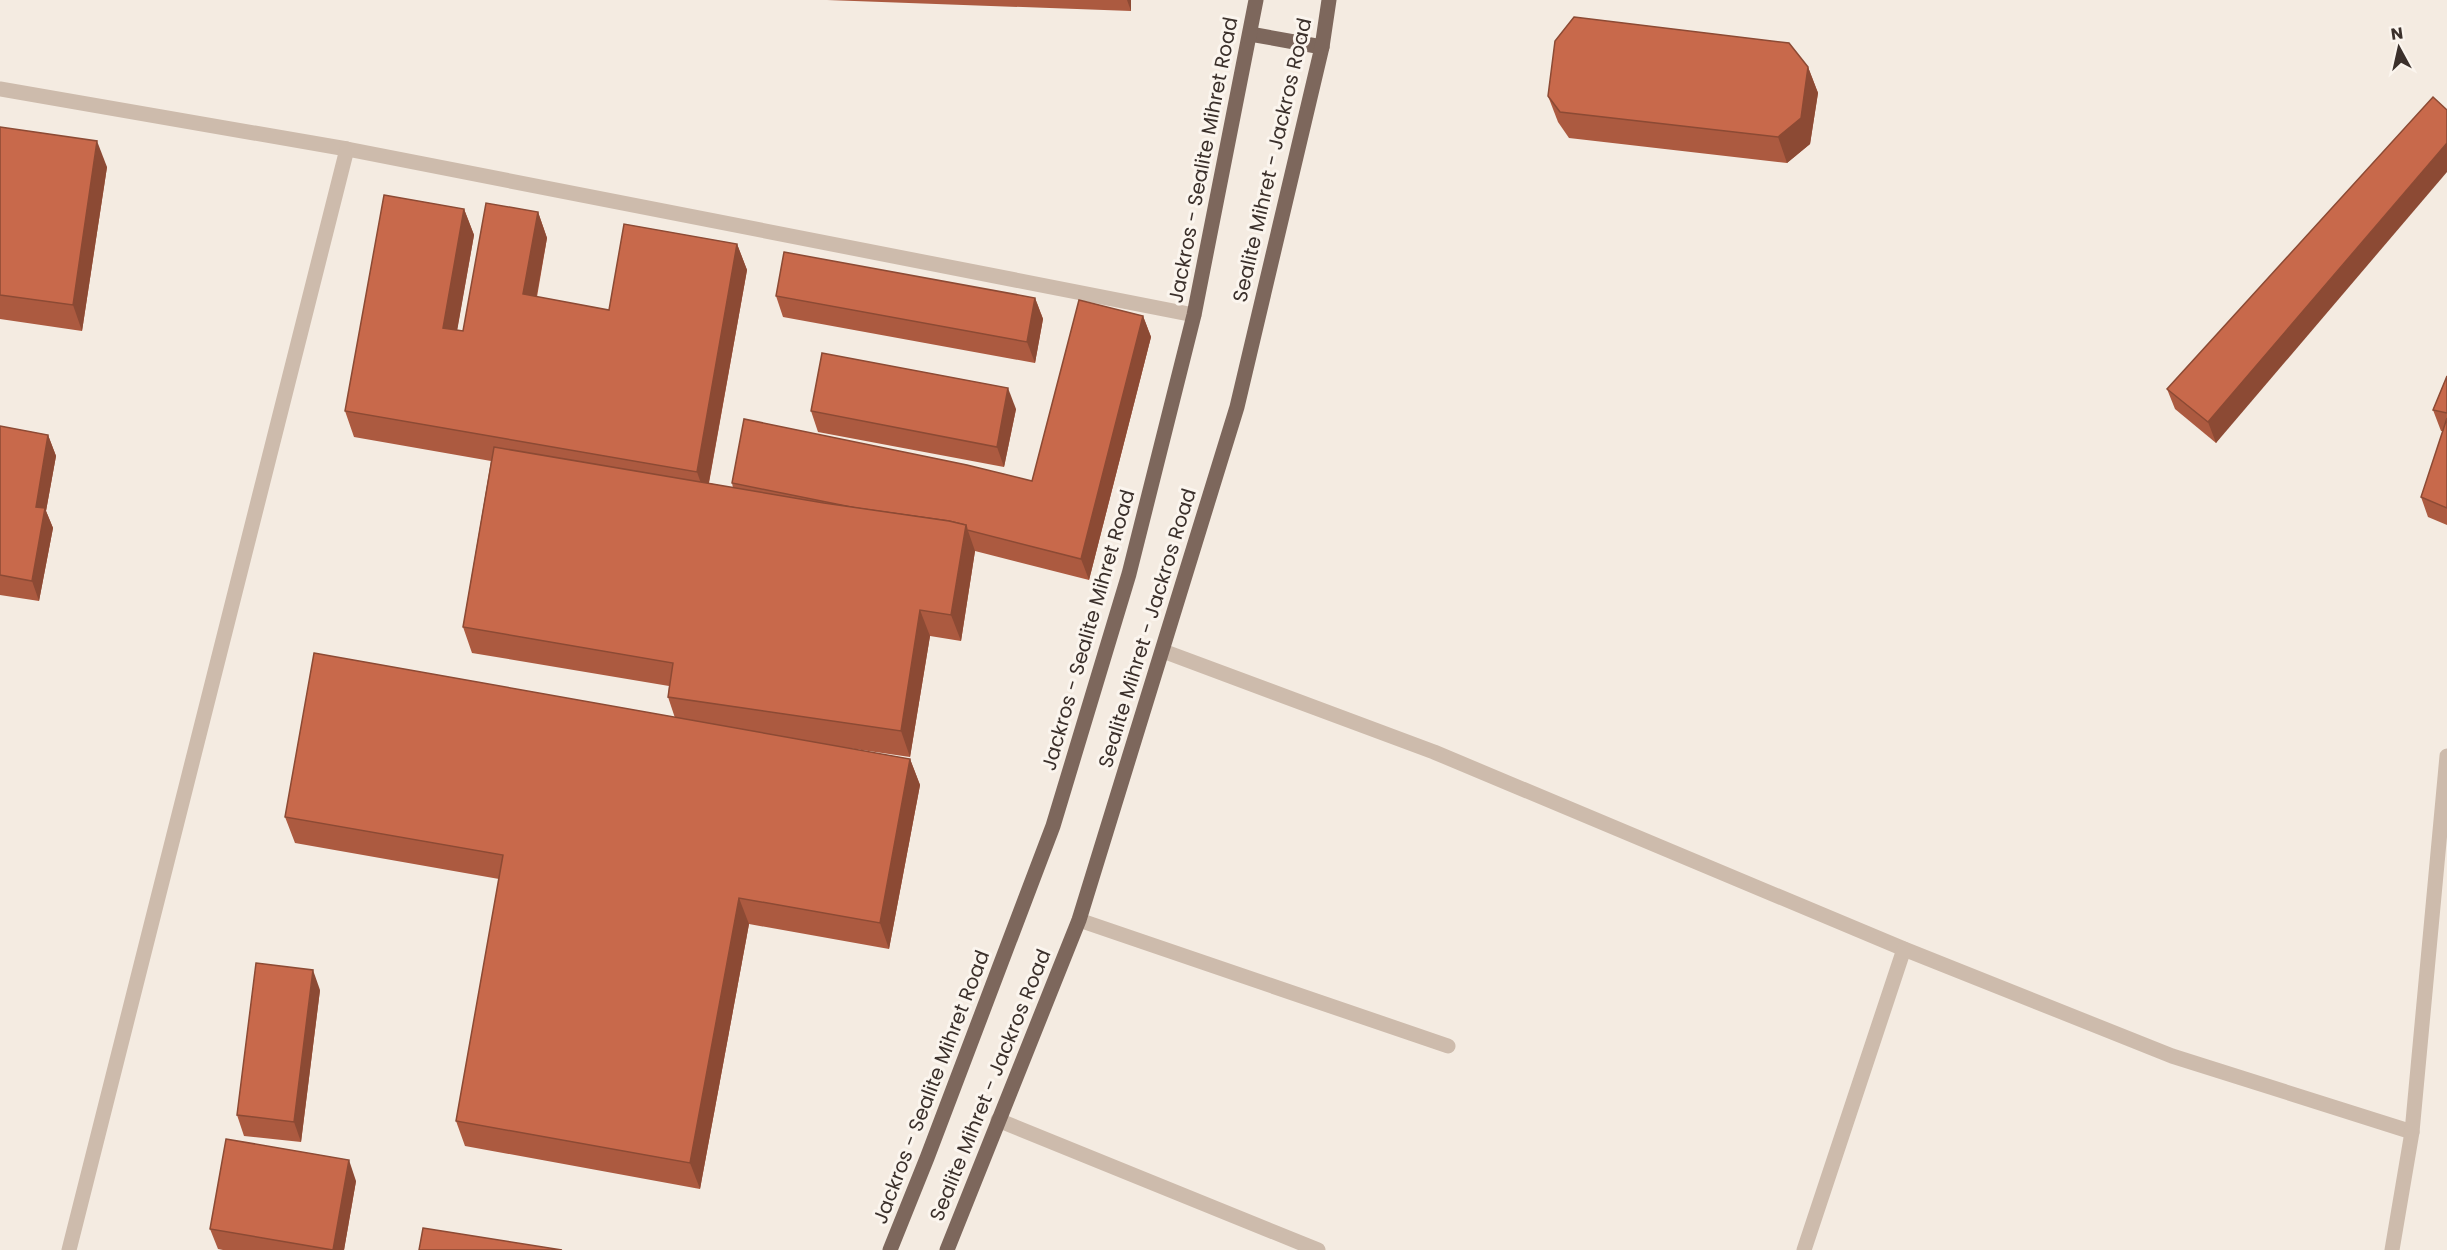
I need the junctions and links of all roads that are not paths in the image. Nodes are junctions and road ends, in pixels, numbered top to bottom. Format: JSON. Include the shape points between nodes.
{"nodes":[{"id":1,"x":1256,"y":0,"type":"edge"},
{"id":2,"x":1329,"y":0,"type":"edge"},
{"id":3,"x":1250,"y":34,"type":"junction"},
{"id":4,"x":1322,"y":47,"type":"junction"},
{"id":5,"x":0,"y":89,"type":"edge"},
{"id":6,"x":347,"y":149,"type":"junction"},
{"id":7,"x":1194,"y":315,"type":"junction"},
{"id":8,"x":1163,"y":651,"type":"junction"},
{"id":9,"x":2447,"y":756,"type":"edge"},
{"id":10,"x":1079,"y":920,"type":"junction"},
{"id":11,"x":1904,"y":949,"type":"junction"},
{"id":12,"x":1448,"y":1046,"type":"dead end"},
{"id":13,"x":998,"y":1120,"type":"junction"},
{"id":14,"x":2412,"y":1132,"type":"junction"},
{"id":15,"x":69,"y":1250,"type":"edge"},
{"id":16,"x":890,"y":1250,"type":"edge"},
{"id":17,"x":947,"y":1250,"type":"edge"},
{"id":18,"x":1318,"y":1250,"type":"edge"},
{"id":19,"x":1804,"y":1250,"type":"edge"},
{"id":20,"x":2392,"y":1250,"type":"edge"}],
"edges":[{"from":1,"to":3,"type":"main road","name":"Jackros - Sealite Mihret Road"},
{"from":2,"to":4,"type":"main road","name":"Sealite Mihret - Jackros Road"},
{"from":3,"to":4,"type":"main road"},
{"from":3,"to":7,"type":"main road","name":"Jackros - Sealite Mihret Road"},
{"from":4,"to":8,"type":"main road","name":"Sealite Mihret - Jackros Road","via":[[1237,407]]},
{"from":5,"to":6,"type":"street"},
{"from":6,"to":7,"type":"street"},
{"from":6,"to":15,"type":"street"},
{"from":7,"to":16,"type":"main road","name":"Jackros - Sealite Mihret Road","via":[[1129,574],[1053,826]]},
{"from":8,"to":10,"type":"main road","name":"Sealite Mihret - Jackros Road"},
{"from":8,"to":11,"type":"street","via":[[1434,752]]},
{"from":9,"to":14,"type":"street"},
{"from":10,"to":12,"type":"street"},
{"from":10,"to":13,"type":"main road","name":"Sealite Mihret - Jackros Road"},
{"from":11,"to":14,"type":"street","via":[[2172,1056]]},
{"from":11,"to":19,"type":"street"},
{"from":13,"to":17,"type":"main road","name":"Sealite Mihret - Jackros Road"},
{"from":13,"to":18,"type":"street"},
{"from":14,"to":20,"type":"street"}]}
